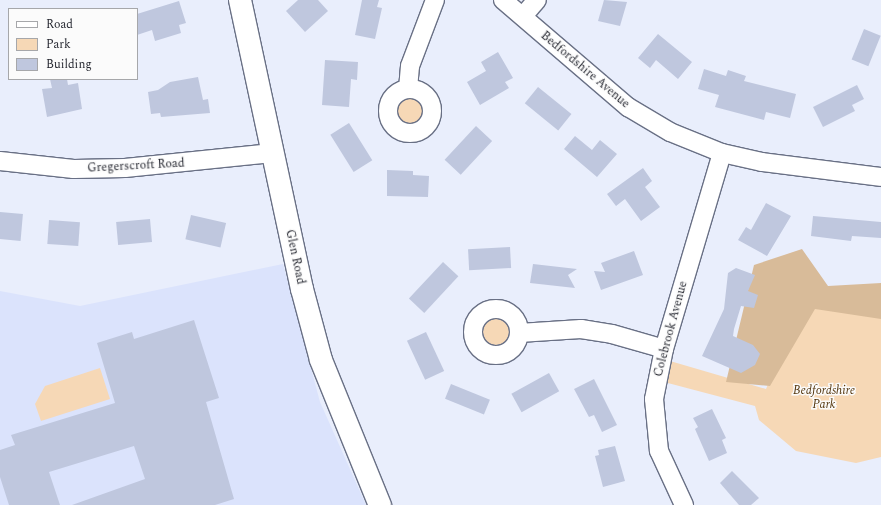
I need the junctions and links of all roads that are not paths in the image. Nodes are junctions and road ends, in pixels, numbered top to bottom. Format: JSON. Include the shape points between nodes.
{"nodes":[{"id":1,"x":240,"y":0,"type":"edge"},
{"id":2,"x":435,"y":0,"type":"edge"},
{"id":3,"x":503,"y":0,"type":"edge"},
{"id":4,"x":537,"y":0,"type":"edge"},
{"id":5,"x":523,"y":16,"type":"junction"},
{"id":6,"x":408,"y":89,"type":"dead end"},
{"id":7,"x":272,"y":153,"type":"junction"},
{"id":8,"x":722,"y":153,"type":"junction"},
{"id":9,"x":0,"y":161,"type":"edge"},
{"id":10,"x":881,"y":177,"type":"edge"},
{"id":11,"x":519,"y":333,"type":"dead end"},
{"id":12,"x":664,"y":349,"type":"junction"},
{"id":13,"x":380,"y":505,"type":"edge"},
{"id":14,"x":684,"y":505,"type":"edge"}],
"edges":[{"from":1,"to":7,"type":"main road","name":"Glen Road"},
{"from":2,"to":6,"type":"street","via":[[410,66]]},
{"from":3,"to":5,"type":"street","name":"Bedfordshire Avenue"},
{"from":4,"to":5,"type":"street"},
{"from":5,"to":8,"type":"street","name":"Bedfordshire Avenue","via":[[628,108],[670,132]]},
{"from":7,"to":9,"type":"street","name":"Gregerscroft Road","via":[[125,168],[74,169]]},
{"from":7,"to":13,"type":"main road","name":"Glen Road","via":[[321,360]]},
{"from":8,"to":10,"type":"street","name":"Bedfordshire Avenue","via":[[762,162]]},
{"from":8,"to":12,"type":"street","name":"Colebrook Avenue"},
{"from":11,"to":12,"type":"street","via":[[581,329],[612,334]]},
{"from":12,"to":14,"type":"street","name":"Colebrook Avenue","via":[[654,399],[655,432],[666,471]]}]}
